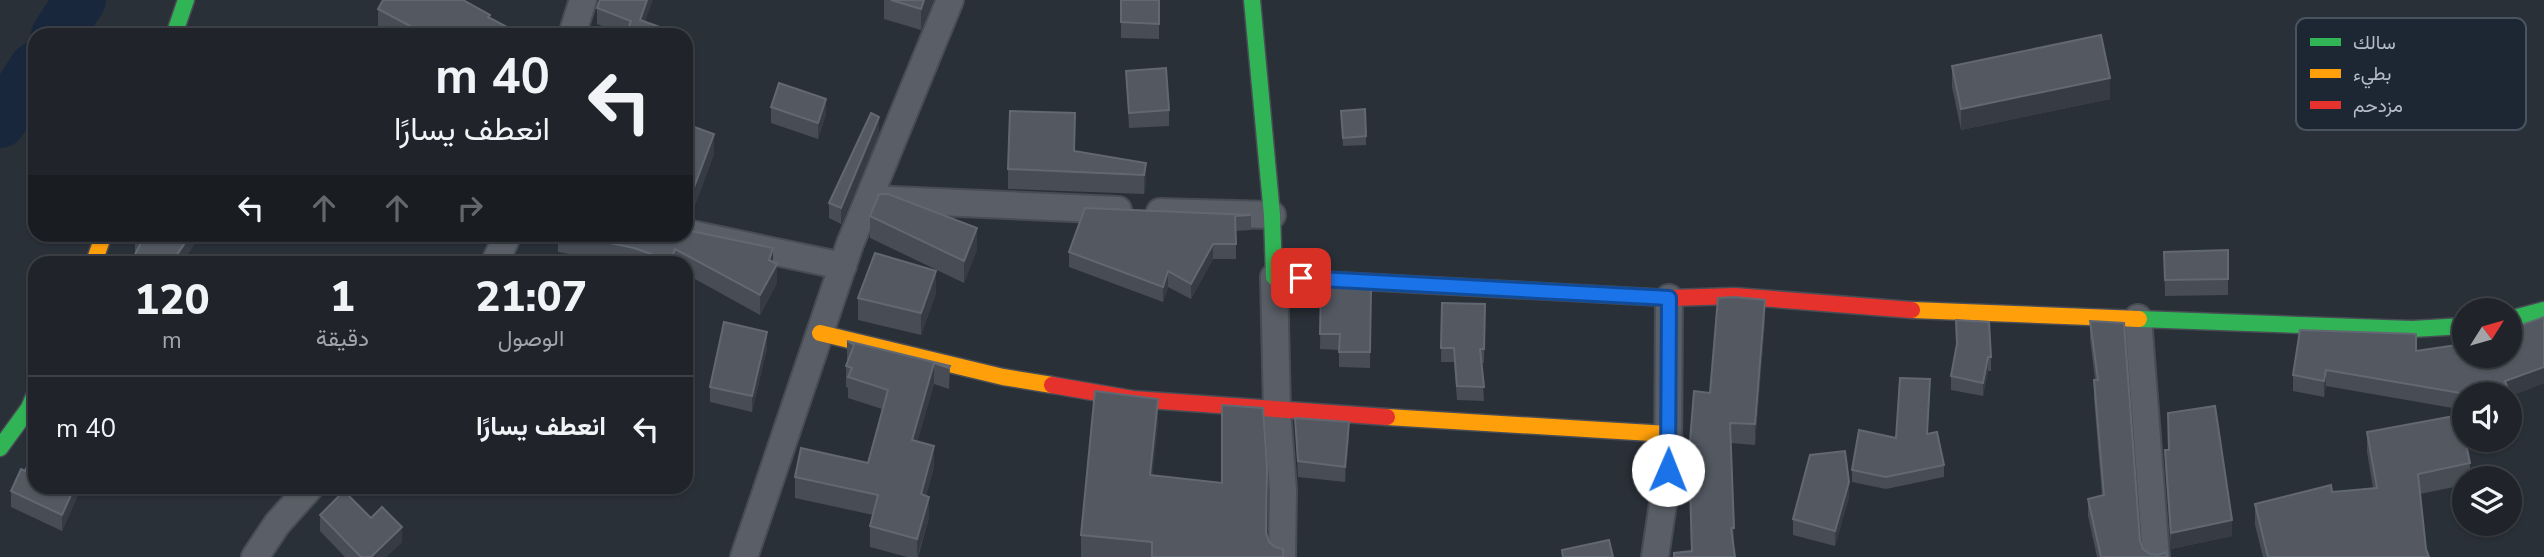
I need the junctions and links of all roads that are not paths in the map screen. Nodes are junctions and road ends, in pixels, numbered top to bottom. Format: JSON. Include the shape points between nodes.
{"nodes":[{"id":1,"x":186,"y":0,"type":"edge"},
{"id":2,"x":583,"y":0,"type":"edge"},
{"id":3,"x":950,"y":0,"type":"edge"},
{"id":4,"x":1252,"y":0,"type":"edge"},
{"id":5,"x":176,"y":28,"type":"edge"},
{"id":6,"x":574,"y":28,"type":"edge"},
{"id":7,"x":868,"y":199,"type":"junction"},
{"id":8,"x":1272,"y":215,"type":"junction"},
{"id":9,"x":693,"y":234,"type":"edge"},
{"id":10,"x":843,"y":265,"type":"junction"},
{"id":11,"x":1274,"y":277,"type":"junction"},
{"id":12,"x":1669,"y":298,"type":"junction"},
{"id":13,"x":2544,"y":310,"type":"edge"},
{"id":14,"x":2522,"y":316,"type":"edge"},
{"id":15,"x":2138,"y":318,"type":"junction"},
{"id":16,"x":2452,"y":327,"type":"edge"},
{"id":17,"x":820,"y":333,"type":"junction"},
{"id":18,"x":28,"y":409,"type":"edge"},
{"id":19,"x":1277,"y":411,"type":"junction"},
{"id":20,"x":1668,"y":433,"type":"junction"},
{"id":21,"x":0,"y":448,"type":"edge"},
{"id":22,"x":304,"y":494,"type":"edge"},
{"id":23,"x":255,"y":557,"type":"edge"},
{"id":24,"x":744,"y":557,"type":"edge"},
{"id":25,"x":1282,"y":557,"type":"edge"},
{"id":26,"x":1655,"y":557,"type":"edge"},
{"id":27,"x":2155,"y":557,"type":"edge"}],
"edges":[{"from":1,"to":5,"type":"street"},
{"from":2,"to":6,"type":"street"},
{"from":3,"to":7,"type":"street"},
{"from":4,"to":8,"type":"street"},
{"from":7,"to":8,"type":"street"},
{"from":7,"to":10,"type":"street"},
{"from":8,"to":11,"type":"street"},
{"from":9,"to":10,"type":"street"},
{"from":10,"to":17,"type":"street"},
{"from":11,"to":12,"type":"street"},
{"from":11,"to":19,"type":"street"},
{"from":12,"to":15,"type":"street","via":[[1735,296],[1872,308]]},
{"from":12,"to":20,"type":"street"},
{"from":13,"to":14,"type":"street"},
{"from":15,"to":16,"type":"street"},
{"from":15,"to":27,"type":"street"},
{"from":17,"to":19,"type":"street","via":[[1003,377],[1133,399]]},
{"from":17,"to":24,"type":"street"},
{"from":18,"to":21,"type":"street"},
{"from":19,"to":20,"type":"street"},
{"from":19,"to":25,"type":"street"},
{"from":20,"to":26,"type":"street","via":[[1668,470]]},
{"from":22,"to":23,"type":"street"}]}
